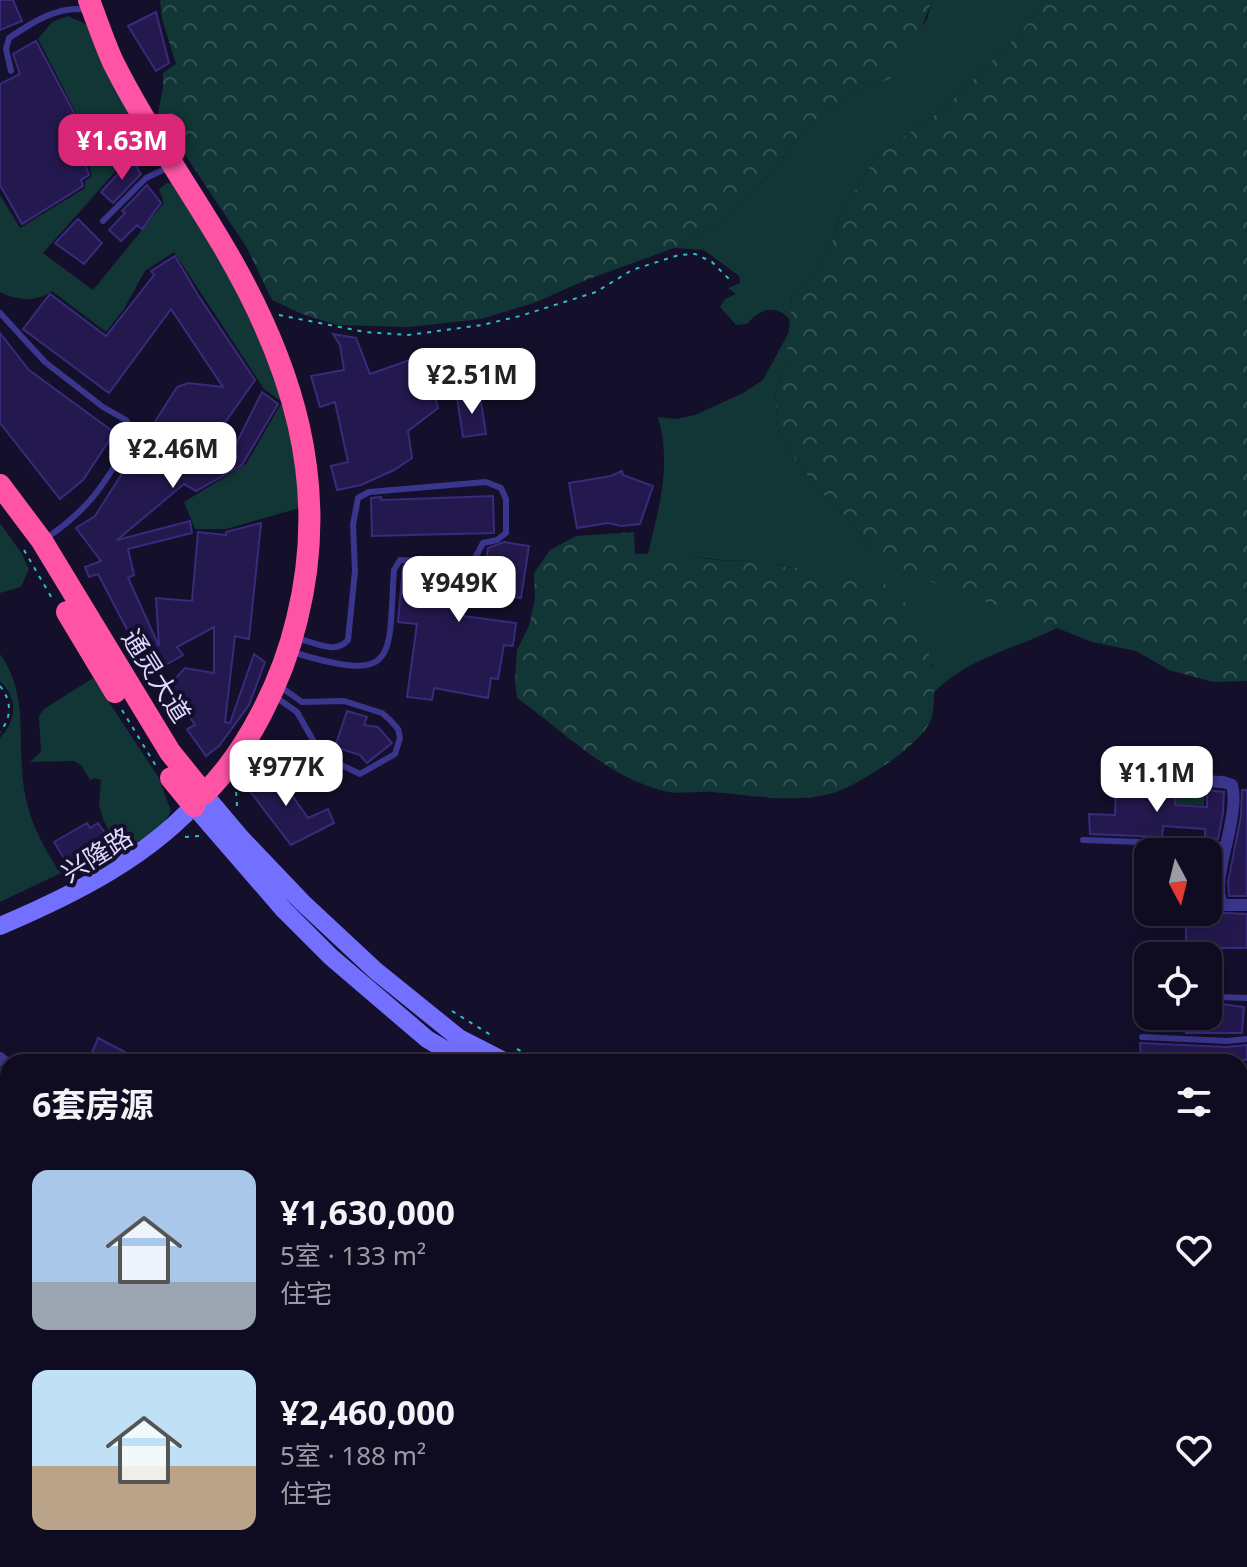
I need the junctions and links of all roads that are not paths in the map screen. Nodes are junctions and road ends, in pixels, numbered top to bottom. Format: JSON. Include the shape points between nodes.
{"nodes":[{"id":1,"x":93,"y":4,"type":"edge"},
{"id":2,"x":11,"y":71,"type":"dead end"},
{"id":3,"x":173,"y":165,"type":"junction"},
{"id":4,"x":103,"y":221,"type":"dead end"},
{"id":5,"x":0,"y":313,"type":"edge"},
{"id":6,"x":0,"y":485,"type":"edge"},
{"id":7,"x":0,"y":506,"type":"edge"},
{"id":8,"x":33,"y":545,"type":"junction"},
{"id":9,"x":301,"y":647,"type":"junction"},
{"id":10,"x":282,"y":695,"type":"junction"},
{"id":11,"x":1150,"y":779,"type":"dead end"},
{"id":12,"x":203,"y":805,"type":"junction"},
{"id":13,"x":1083,"y":840,"type":"dead end"},
{"id":14,"x":1228,"y":845,"type":"junction"},
{"id":15,"x":1247,"y":905,"type":"edge"},
{"id":16,"x":0,"y":926,"type":"edge"},
{"id":17,"x":0,"y":935,"type":"edge"},
{"id":18,"x":1222,"y":997,"type":"edge"},
{"id":19,"x":1247,"y":998,"type":"edge"},
{"id":20,"x":1142,"y":1037,"type":"dead end"},
{"id":21,"x":1247,"y":1039,"type":"edge"},
{"id":22,"x":452,"y":1054,"type":"edge"},
{"id":23,"x":509,"y":1054,"type":"edge"}],
"edges":[{"from":1,"to":2,"type":"lane","via":[[42,18],[9,38]]},
{"from":1,"to":3,"type":"highway","via":[[118,71]]},
{"from":1,"to":9,"type":"highway","via":[[143,101],[270,314],[297,382],[319,491],[319,551]]},
{"from":3,"to":4,"type":"lane","via":[[146,178]]},
{"from":3,"to":12,"type":"highway","via":[[224,247],[278,354],[298,416],[310,483],[303,592],[286,660],[257,720]]},
{"from":5,"to":8,"type":"lane","via":[[45,362],[132,428],[132,438],[98,494]]},
{"from":6,"to":8,"type":"highway","name":"通灵大道"},
{"from":7,"to":12,"type":"highway","name":"通灵大道","via":[[170,778]]},
{"from":8,"to":12,"type":"highway","name":"通灵大道"},
{"from":9,"to":9,"type":"lane","via":[[351,666],[369,666],[383,658],[389,646],[394,570],[400,560],[474,560],[483,543],[506,533],[501,488],[486,482],[369,492],[358,498],[348,640],[342,647]]},
{"from":9,"to":10,"type":"highway"},
{"from":10,"to":10,"type":"lane","via":[[318,749],[360,774],[400,746],[398,729],[382,713],[344,701],[302,702]]},
{"from":10,"to":12,"type":"highway","via":[[268,722]]},
{"from":11,"to":14,"type":"street","via":[[1230,783]]},
{"from":12,"to":16,"type":"main road","name":"兴隆路","via":[[109,872]]},
{"from":12,"to":17,"type":"main road","name":"兴隆路","via":[[175,837],[78,900]]},
{"from":12,"to":22,"type":"main road","name":"通灵大道","via":[[284,910],[331,957],[427,1039]]},
{"from":12,"to":23,"type":"main road","name":"通灵大道","via":[[376,971],[459,1038]]},
{"from":13,"to":14,"type":"lane"},
{"from":14,"to":15,"type":"street","via":[[1219,874],[1219,899],[1223,905]]},
{"from":18,"to":19,"type":"lane"},
{"from":20,"to":21,"type":"lane"}]}
